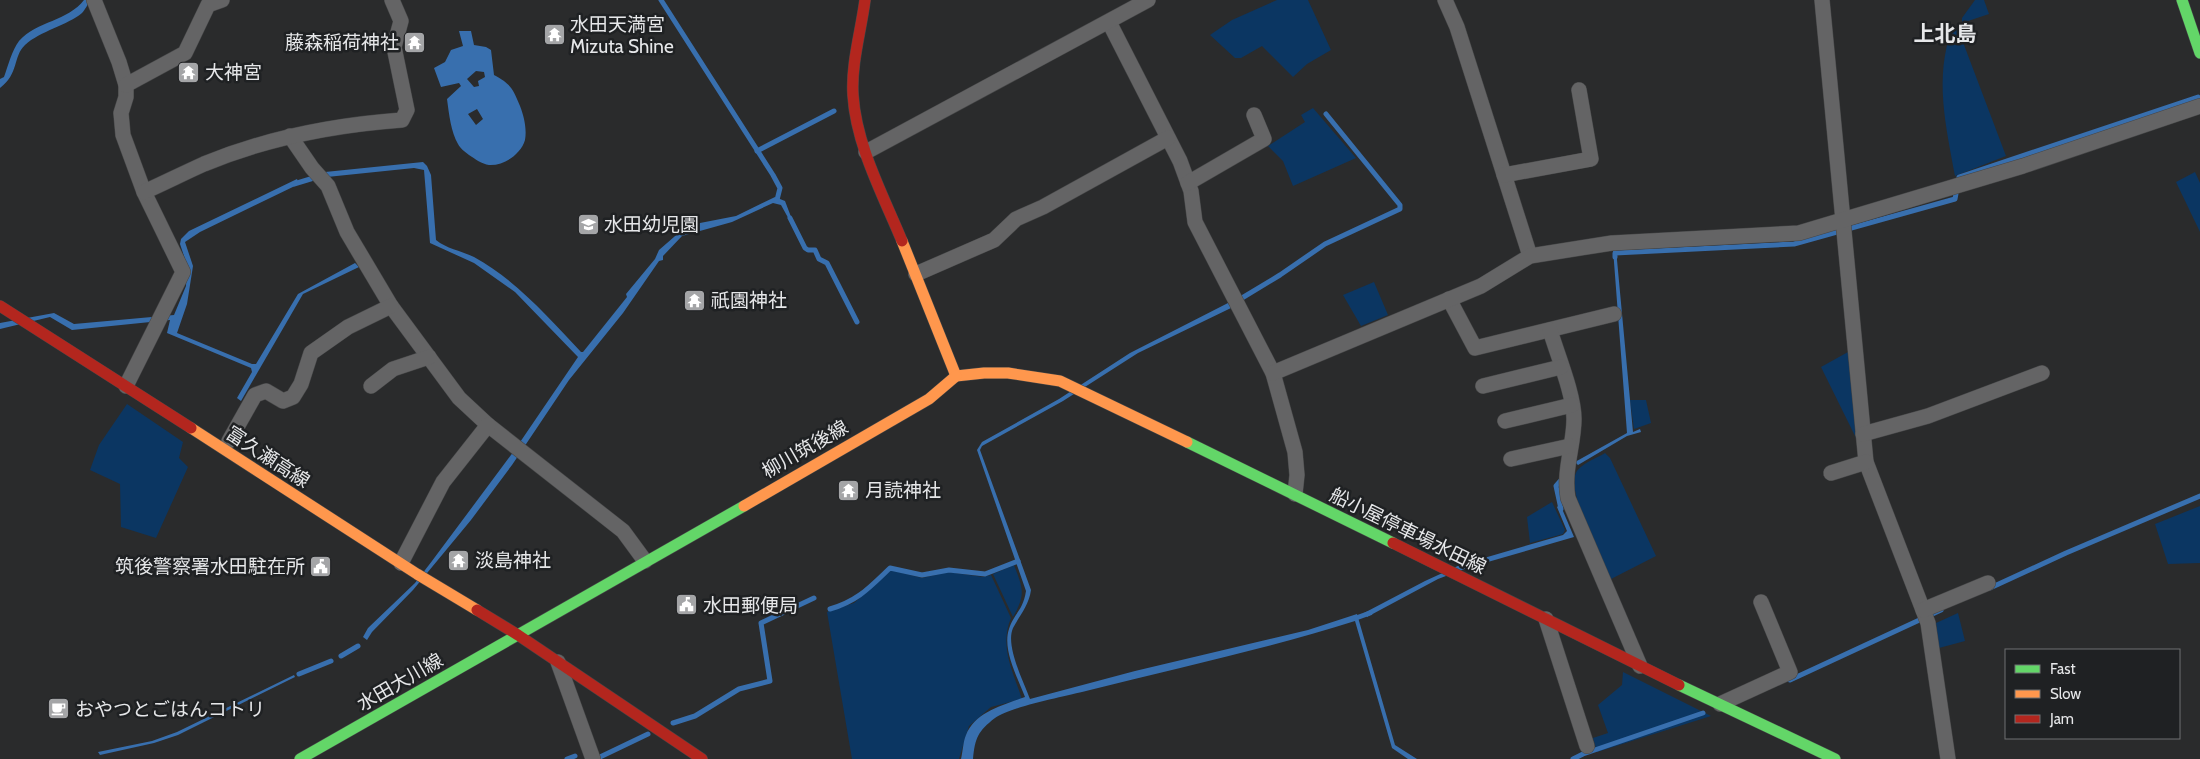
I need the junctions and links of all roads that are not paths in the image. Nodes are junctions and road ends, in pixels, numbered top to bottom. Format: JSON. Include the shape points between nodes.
{"nodes":[{"id":1,"x":94,"y":0,"type":"edge"},
{"id":2,"x":222,"y":0,"type":"edge"},
{"id":3,"x":392,"y":0,"type":"edge"},
{"id":4,"x":865,"y":0,"type":"edge"},
{"id":5,"x":1148,"y":0,"type":"edge"},
{"id":6,"x":1445,"y":0,"type":"edge"},
{"id":7,"x":1822,"y":0,"type":"edge"},
{"id":8,"x":2182,"y":0,"type":"edge"},
{"id":9,"x":1109,"y":22,"type":"junction"},
{"id":10,"x":2200,"y":53,"type":"edge"},
{"id":11,"x":126,"y":85,"type":"junction"},
{"id":12,"x":1579,"y":90,"type":"dead end"},
{"id":13,"x":2200,"y":106,"type":"edge"},
{"id":14,"x":1254,"y":115,"type":"dead end"},
{"id":15,"x":290,"y":136,"type":"junction"},
{"id":16,"x":1168,"y":138,"type":"junction"},
{"id":17,"x":866,"y":152,"type":"junction"},
{"id":18,"x":1504,"y":175,"type":"junction"},
{"id":19,"x":1188,"y":183,"type":"junction"},
{"id":20,"x":144,"y":192,"type":"junction"},
{"id":21,"x":1844,"y":218,"type":"junction"},
{"id":22,"x":1530,"y":256,"type":"junction"},
{"id":23,"x":916,"y":274,"type":"junction"},
{"id":24,"x":1449,"y":299,"type":"junction"},
{"id":25,"x":0,"y":306,"type":"edge"},
{"id":26,"x":391,"y":306,"type":"junction"},
{"id":27,"x":1614,"y":314,"type":"dead end"},
{"id":28,"x":1550,"y":330,"type":"junction"},
{"id":29,"x":429,"y":357,"type":"junction"},
{"id":30,"x":1561,"y":367,"type":"junction"},
{"id":31,"x":1273,"y":373,"type":"junction"},
{"id":32,"x":2042,"y":373,"type":"dead end"},
{"id":33,"x":956,"y":376,"type":"junction"},
{"id":34,"x":126,"y":386,"type":"junction"},
{"id":35,"x":371,"y":386,"type":"dead end"},
{"id":36,"x":1483,"y":386,"type":"dead end"},
{"id":37,"x":1572,"y":406,"type":"junction"},
{"id":38,"x":1505,"y":421,"type":"dead end"},
{"id":39,"x":488,"y":425,"type":"junction"},
{"id":40,"x":1863,"y":434,"type":"junction"},
{"id":41,"x":229,"y":441,"type":"dead end"},
{"id":42,"x":1570,"y":446,"type":"junction"},
{"id":43,"x":1511,"y":460,"type":"dead end"},
{"id":44,"x":1866,"y":462,"type":"junction"},
{"id":45,"x":1831,"y":473,"type":"dead end"},
{"id":46,"x":1295,"y":494,"type":"junction"},
{"id":47,"x":645,"y":561,"type":"junction"},
{"id":48,"x":401,"y":563,"type":"junction"},
{"id":49,"x":1988,"y":583,"type":"dead end"},
{"id":50,"x":1761,"y":602,"type":"dead end"},
{"id":51,"x":1923,"y":610,"type":"junction"},
{"id":52,"x":1546,"y":619,"type":"junction"},
{"id":53,"x":518,"y":635,"type":"junction"},
{"id":54,"x":558,"y":662,"type":"junction"},
{"id":55,"x":1640,"y":666,"type":"junction"},
{"id":56,"x":1720,"y":704,"type":"junction"},
{"id":57,"x":1587,"y":746,"type":"dead end"},
{"id":58,"x":300,"y":759,"type":"edge"},
{"id":59,"x":593,"y":759,"type":"edge"},
{"id":60,"x":702,"y":759,"type":"edge"},
{"id":61,"x":1835,"y":759,"type":"edge"},
{"id":62,"x":1948,"y":759,"type":"edge"}],
"edges":[{"from":1,"to":11,"type":"street"},
{"from":2,"to":11,"type":"street","via":[[208,6],[185,53]]},
{"from":3,"to":15,"type":"street","via":[[401,21],[394,47],[406,110],[402,120],[356,123]]},
{"from":4,"to":17,"type":"main road","via":[[853,94]]},
{"from":5,"to":9,"type":"street"},
{"from":6,"to":18,"type":"street","via":[[1457,27]]},
{"from":7,"to":21,"type":"street"},
{"from":8,"to":10,"type":"main road"},
{"from":9,"to":16,"type":"street"},
{"from":9,"to":17,"type":"street"},
{"from":11,"to":20,"type":"street","via":[[121,113],[123,135]]},
{"from":12,"to":18,"type":"street","via":[[1591,159]]},
{"from":13,"to":21,"type":"street","via":[[2023,166]]},
{"from":14,"to":19,"type":"street","via":[[1264,139]]},
{"from":15,"to":20,"type":"street","via":[[203,164]]},
{"from":15,"to":26,"type":"street","via":[[328,186],[347,232]]},
{"from":16,"to":19,"type":"street"},
{"from":16,"to":23,"type":"street","via":[[1016,219],[994,240]]},
{"from":17,"to":23,"type":"main road"},
{"from":18,"to":22,"type":"street"},
{"from":19,"to":31,"type":"street","via":[[1195,222]]},
{"from":20,"to":34,"type":"street","via":[[183,272]]},
{"from":21,"to":22,"type":"street","via":[[1799,233],[1612,243]]},
{"from":21,"to":40,"type":"street"},
{"from":22,"to":24,"type":"street","via":[[1481,286]]},
{"from":23,"to":33,"type":"main road"},
{"from":24,"to":28,"type":"street","via":[[1475,348]]},
{"from":24,"to":31,"type":"street"},
{"from":25,"to":34,"type":"main road","name":"富久瀬高線"},
{"from":26,"to":29,"type":"street"},
{"from":26,"to":41,"type":"street","via":[[348,327],[311,353],[293,397],[283,401],[266,391],[255,395]]},
{"from":27,"to":28,"type":"street"},
{"from":28,"to":30,"type":"street"},
{"from":29,"to":35,"type":"street","via":[[393,369]]},
{"from":29,"to":39,"type":"street","via":[[459,398]]},
{"from":30,"to":36,"type":"street"},
{"from":30,"to":37,"type":"street"},
{"from":31,"to":46,"type":"street","via":[[1295,452]]},
{"from":32,"to":40,"type":"street","via":[[1928,416]]},
{"from":33,"to":46,"type":"main road","name":"船小屋停車場水田線","via":[[986,371],[1023,373],[1060,381]]},
{"from":33,"to":47,"type":"main road","name":"柳川筑後線","via":[[929,399]]},
{"from":34,"to":48,"type":"main road","name":"富久瀬高線"},
{"from":37,"to":38,"type":"street"},
{"from":37,"to":42,"type":"street","via":[[1574,418]]},
{"from":39,"to":47,"type":"street","via":[[623,531]]},
{"from":39,"to":48,"type":"street","via":[[442,482]]},
{"from":40,"to":44,"type":"street"},
{"from":42,"to":43,"type":"street"},
{"from":42,"to":55,"type":"street","via":[[1568,498]]},
{"from":44,"to":45,"type":"street"},
{"from":44,"to":51,"type":"street"},
{"from":46,"to":52,"type":"main road","name":"船小屋停車場水田線"},
{"from":47,"to":53,"type":"main road","name":"柳川筑後線"},
{"from":48,"to":53,"type":"main road","name":"富久瀬高線"},
{"from":49,"to":51,"type":"street"},
{"from":50,"to":56,"type":"street","via":[[1790,672]]},
{"from":51,"to":62,"type":"street","via":[[1928,623]]},
{"from":52,"to":55,"type":"main road","name":"船小屋停車場水田線"},
{"from":52,"to":57,"type":"street"},
{"from":53,"to":54,"type":"main road"},
{"from":53,"to":58,"type":"main road","name":"水田大川線"},
{"from":54,"to":59,"type":"street"},
{"from":54,"to":60,"type":"main road"},
{"from":55,"to":56,"type":"main road","name":"船小屋停車場水田線"},
{"from":56,"to":61,"type":"main road","name":"船小屋停車場水田線"}]}
